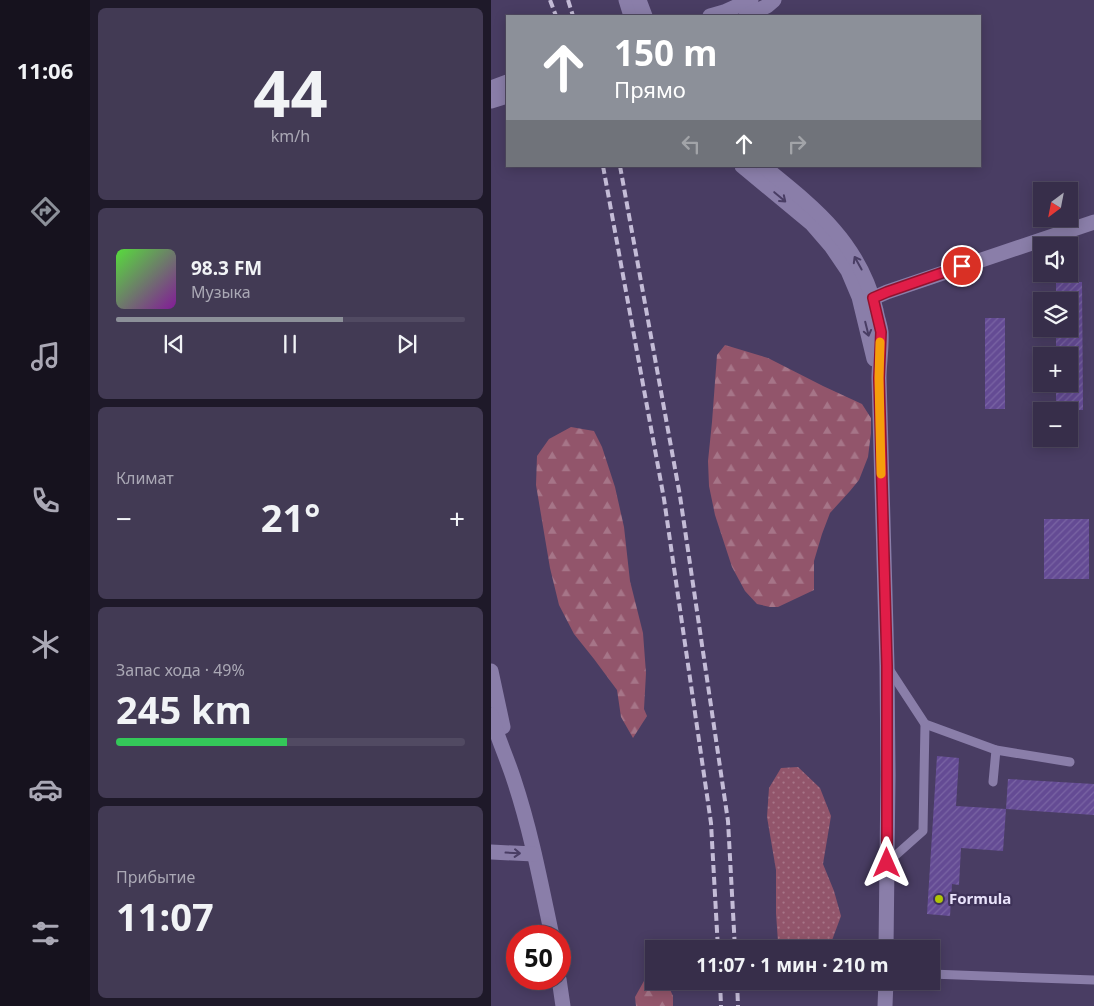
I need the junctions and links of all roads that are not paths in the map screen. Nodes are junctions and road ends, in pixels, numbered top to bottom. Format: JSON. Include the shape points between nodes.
{"nodes":[{"id":1,"x":626,"y":0,"type":"edge"},
{"id":2,"x":639,"y":0,"type":"edge"},
{"id":3,"x":751,"y":0,"type":"edge"},
{"id":4,"x":774,"y":0,"type":"edge"},
{"id":5,"x":631,"y":15,"type":"edge"},
{"id":6,"x":645,"y":15,"type":"edge"},
{"id":7,"x":714,"y":15,"type":"edge"},
{"id":8,"x":748,"y":15,"type":"edge"},
{"id":9,"x":506,"y":82,"type":"edge"},
{"id":10,"x":491,"y":88,"type":"edge"},
{"id":11,"x":506,"y":96,"type":"edge"},
{"id":12,"x":491,"y":101,"type":"edge"},
{"id":13,"x":743,"y":167,"type":"edge"},
{"id":14,"x":764,"y":167,"type":"edge"},
{"id":15,"x":1094,"y":222,"type":"edge"},
{"id":16,"x":867,"y":301,"type":"junction"},
{"id":17,"x":887,"y":666,"type":"junction"},
{"id":18,"x":491,"y":671,"type":"edge"},
{"id":19,"x":491,"y":719,"type":"edge"},
{"id":20,"x":925,"y":724,"type":"junction"},
{"id":21,"x":996,"y":750,"type":"junction"},
{"id":22,"x":1070,"y":762,"type":"dead end"},
{"id":23,"x":514,"y":780,"type":"junction"},
{"id":24,"x":993,"y":782,"type":"dead end"},
{"id":25,"x":491,"y":852,"type":"edge"},
{"id":26,"x":534,"y":854,"type":"junction"},
{"id":27,"x":887,"y":863,"type":"junction"},
{"id":28,"x":550,"y":925,"type":"edge"},
{"id":29,"x":886,"y":940,"type":"edge"},
{"id":30,"x":940,"y":974,"type":"edge"},
{"id":31,"x":1094,"y":980,"type":"edge"},
{"id":32,"x":561,"y":990,"type":"edge"},
{"id":33,"x":886,"y":990,"type":"edge"},
{"id":34,"x":563,"y":1006,"type":"edge"},
{"id":35,"x":885,"y":1006,"type":"edge"}],
"edges":[{"from":1,"to":5,"type":"main road"},
{"from":2,"to":6,"type":"main road"},
{"from":3,"to":7,"type":"main road"},
{"from":4,"to":8,"type":"main road"},
{"from":9,"to":10,"type":"main road"},
{"from":11,"to":12,"type":"main road"},
{"from":13,"to":16,"type":"main road","one_way":true,"via":[[812,224],[848,270],[859,297]]},
{"from":16,"to":14,"type":"main road","one_way":true,"via":[[859,264],[842,238],[821,215]]},
{"from":15,"to":16,"type":"main road"},
{"from":16,"to":17,"type":"main road","via":[[879,378]]},
{"from":17,"to":20,"type":"lane"},
{"from":17,"to":27,"type":"main road"},
{"from":18,"to":23,"type":"main road"},
{"from":19,"to":23,"type":"main road"},
{"from":20,"to":21,"type":"lane"},
{"from":20,"to":27,"type":"lane","via":[[923,831]]},
{"from":21,"to":22,"type":"lane"},
{"from":21,"to":24,"type":"lane"},
{"from":23,"to":26,"type":"main road"},
{"from":25,"to":26,"type":"main road","one_way":true},
{"from":26,"to":28,"type":"main road"},
{"from":27,"to":29,"type":"main road"},
{"from":30,"to":31,"type":"lane"},
{"from":32,"to":34,"type":"main road"},
{"from":33,"to":35,"type":"main road"}]}
